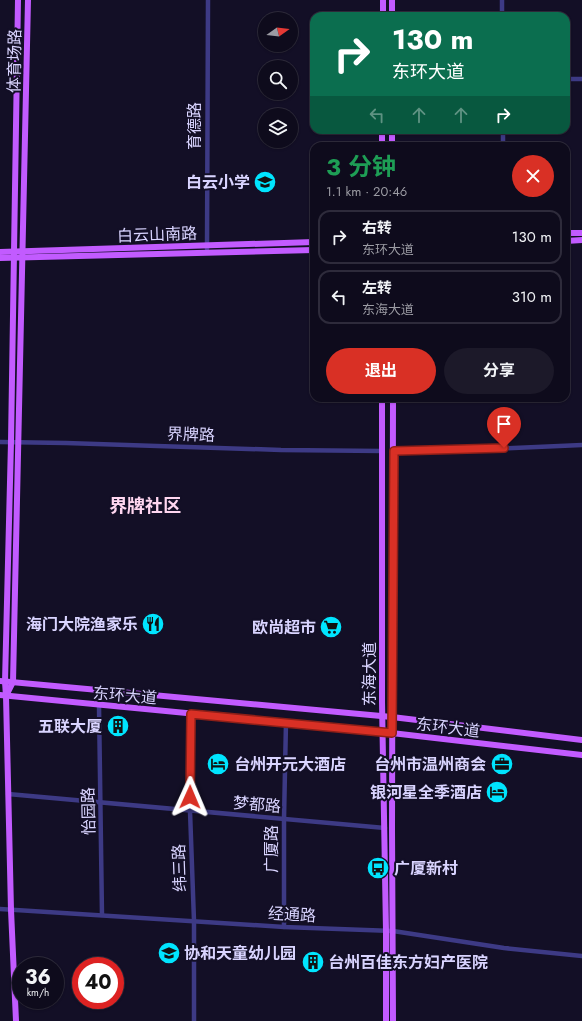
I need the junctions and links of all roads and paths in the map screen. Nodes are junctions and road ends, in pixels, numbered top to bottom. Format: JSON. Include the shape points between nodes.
{"nodes":[{"id":1,"x":18,"y":0,"type":"edge"},
{"id":2,"x":28,"y":0,"type":"edge"},
{"id":3,"x":208,"y":0,"type":"edge"},
{"id":4,"x":383,"y":0,"type":"edge"},
{"id":5,"x":392,"y":0,"type":"edge"},
{"id":6,"x":502,"y":0,"type":"edge"},
{"id":7,"x":382,"y":12,"type":"edge"},
{"id":8,"x":392,"y":12,"type":"edge"},
{"id":9,"x":502,"y":12,"type":"edge"},
{"id":10,"x":570,"y":79,"type":"edge"},
{"id":11,"x":582,"y":79,"type":"edge"},
{"id":12,"x":570,"y":233,"type":"edge"},
{"id":13,"x":582,"y":233,"type":"edge"},
{"id":14,"x":570,"y":240,"type":"edge"},
{"id":15,"x":582,"y":240,"type":"edge"},
{"id":16,"x":310,"y":242,"type":"edge"},
{"id":17,"x":207,"y":245,"type":"junction"},
{"id":18,"x":310,"y":250,"type":"edge"},
{"id":19,"x":0,"y":252,"type":"edge"},
{"id":20,"x":207,"y":252,"type":"junction"},
{"id":21,"x":14,"y":254,"type":"junction"},
{"id":22,"x":22,"y":254,"type":"junction"},
{"id":23,"x":0,"y":258,"type":"edge"},
{"id":24,"x":382,"y":402,"type":"edge"},
{"id":25,"x":394,"y":402,"type":"edge"},
{"id":26,"x":0,"y":442,"type":"edge"},
{"id":27,"x":11,"y":442,"type":"junction"},
{"id":28,"x":19,"y":442,"type":"junction"},
{"id":29,"x":582,"y":445,"type":"edge"},
{"id":30,"x":382,"y":451,"type":"junction"},
{"id":31,"x":394,"y":451,"type":"junction"},
{"id":32,"x":2,"y":681,"type":"edge"},
{"id":33,"x":13,"y":682,"type":"junction"},
{"id":34,"x":3,"y":696,"type":"edge"},
{"id":35,"x":99,"y":706,"type":"junction"},
{"id":36,"x":191,"y":714,"type":"junction"},
{"id":37,"x":382,"y":716,"type":"junction"},
{"id":38,"x":392,"y":717,"type":"junction"},
{"id":39,"x":286,"y":722,"type":"junction"},
{"id":40,"x":383,"y":732,"type":"junction"},
{"id":41,"x":392,"y":733,"type":"junction"},
{"id":42,"x":582,"y":740,"type":"edge"},
{"id":43,"x":582,"y":755,"type":"edge"},
{"id":44,"x":8,"y":794,"type":"junction"},
{"id":45,"x":101,"y":802,"type":"junction"},
{"id":46,"x":190,"y":811,"type":"junction"},
{"id":47,"x":284,"y":819,"type":"junction"},
{"id":48,"x":385,"y":828,"type":"junction"},
{"id":49,"x":0,"y":909,"type":"edge"},
{"id":50,"x":11,"y":910,"type":"junction"},
{"id":51,"x":102,"y":916,"type":"junction"},
{"id":52,"x":194,"y":921,"type":"junction"},
{"id":53,"x":284,"y":928,"type":"junction"},
{"id":54,"x":386,"y":931,"type":"junction"},
{"id":55,"x":393,"y":931,"type":"junction"},
{"id":56,"x":582,"y":956,"type":"edge"},
{"id":57,"x":16,"y":1021,"type":"edge"},
{"id":58,"x":194,"y":1021,"type":"edge"},
{"id":59,"x":386,"y":1021,"type":"edge"},
{"id":60,"x":393,"y":1021,"type":"edge"}],
"edges":[{"from":1,"to":21,"type":"main road","name":"体育场路"},
{"from":2,"to":22,"type":"main road","name":"体育场路"},
{"from":3,"to":17,"type":"street","name":"育德路"},
{"from":4,"to":7,"type":"main road"},
{"from":5,"to":8,"type":"main road"},
{"from":6,"to":9,"type":"street"},
{"from":10,"to":11,"type":"street"},
{"from":12,"to":13,"type":"main road"},
{"from":14,"to":15,"type":"main road"},
{"from":16,"to":17,"type":"main road","name":"白云山南路"},
{"from":17,"to":20,"type":"street","name":"育德路"},
{"from":17,"to":22,"type":"main road","name":"白云山南路"},
{"from":18,"to":20,"type":"main road","name":"白云山南路"},
{"from":19,"to":21,"type":"main road","name":"白云山南路"},
{"from":20,"to":22,"type":"main road","name":"白云山南路"},
{"from":21,"to":22,"type":"main road","name":"白云山南路"},
{"from":21,"to":23,"type":"main road","name":"白云山南路"},
{"from":21,"to":27,"type":"main road","name":"体育场路"},
{"from":22,"to":28,"type":"main road","name":"体育场路"},
{"from":24,"to":30,"type":"main road","name":"东海大道"},
{"from":25,"to":31,"type":"main road","name":"东海大道"},
{"from":26,"to":27,"type":"street","name":"界牌路"},
{"from":27,"to":28,"type":"street","name":"界牌路"},
{"from":27,"to":32,"type":"main road","name":"体育场路"},
{"from":28,"to":30,"type":"street","name":"界牌路"},
{"from":28,"to":33,"type":"main road","name":"体育场路"},
{"from":29,"to":31,"type":"street"},
{"from":30,"to":37,"type":"main road","name":"东海大道"},
{"from":31,"to":38,"type":"main road","name":"东海大道"},
{"from":32,"to":33,"type":"main road","name":"东环大道"},
{"from":32,"to":34,"type":"main road","name":"体育场路"},
{"from":33,"to":34,"type":"main road","name":"体育场路"},
{"from":33,"to":37,"type":"main road","name":"东环大道"},
{"from":34,"to":35,"type":"main road","name":"东环大道"},
{"from":34,"to":44,"type":"main road","name":"体育场路"},
{"from":35,"to":36,"type":"main road","name":"东环大道"},
{"from":35,"to":45,"type":"street","name":"怡园路"},
{"from":36,"to":39,"type":"main road","name":"东环大道"},
{"from":36,"to":46,"type":"street","name":"纬三路"},
{"from":37,"to":38,"type":"main road","name":"东环大道"},
{"from":37,"to":40,"type":"main road","name":"东海大道"},
{"from":38,"to":41,"type":"main road","name":"东海大道"},
{"from":38,"to":42,"type":"main road","name":"东环大道"},
{"from":39,"to":40,"type":"main road","name":"东环大道"},
{"from":39,"to":47,"type":"street","name":"广厦路"},
{"from":40,"to":41,"type":"main road","name":"东环大道"},
{"from":40,"to":48,"type":"main road","name":"东海大道"},
{"from":41,"to":43,"type":"main road","name":"东环大道"},
{"from":41,"to":55,"type":"main road","name":"东海大道"},
{"from":44,"to":45,"type":"street","name":"梦都路"},
{"from":44,"to":50,"type":"main road","name":"体育场路"},
{"from":45,"to":46,"type":"street","name":"梦都路"},
{"from":45,"to":51,"type":"street","name":"怡园路"},
{"from":46,"to":47,"type":"street","name":"梦都路"},
{"from":46,"to":52,"type":"street","name":"纬三路"},
{"from":47,"to":48,"type":"street","name":"梦都路"},
{"from":47,"to":53,"type":"street","name":"广厦路"},
{"from":48,"to":54,"type":"main road","name":"东海大道"},
{"from":49,"to":50,"type":"street","name":"经通路"},
{"from":50,"to":51,"type":"street","name":"经通路"},
{"from":50,"to":57,"type":"main road","name":"体育场路"},
{"from":51,"to":52,"type":"street","name":"经通路"},
{"from":52,"to":53,"type":"street","name":"经通路"},
{"from":52,"to":58,"type":"street","name":"纬三路"},
{"from":53,"to":54,"type":"street","name":"经通路"},
{"from":54,"to":55,"type":"street","name":"经通路"},
{"from":54,"to":59,"type":"main road","name":"东海大道"},
{"from":55,"to":56,"type":"street","name":"经通路","via":[[504,948]]},
{"from":55,"to":60,"type":"main road","name":"东海大道"}]}
